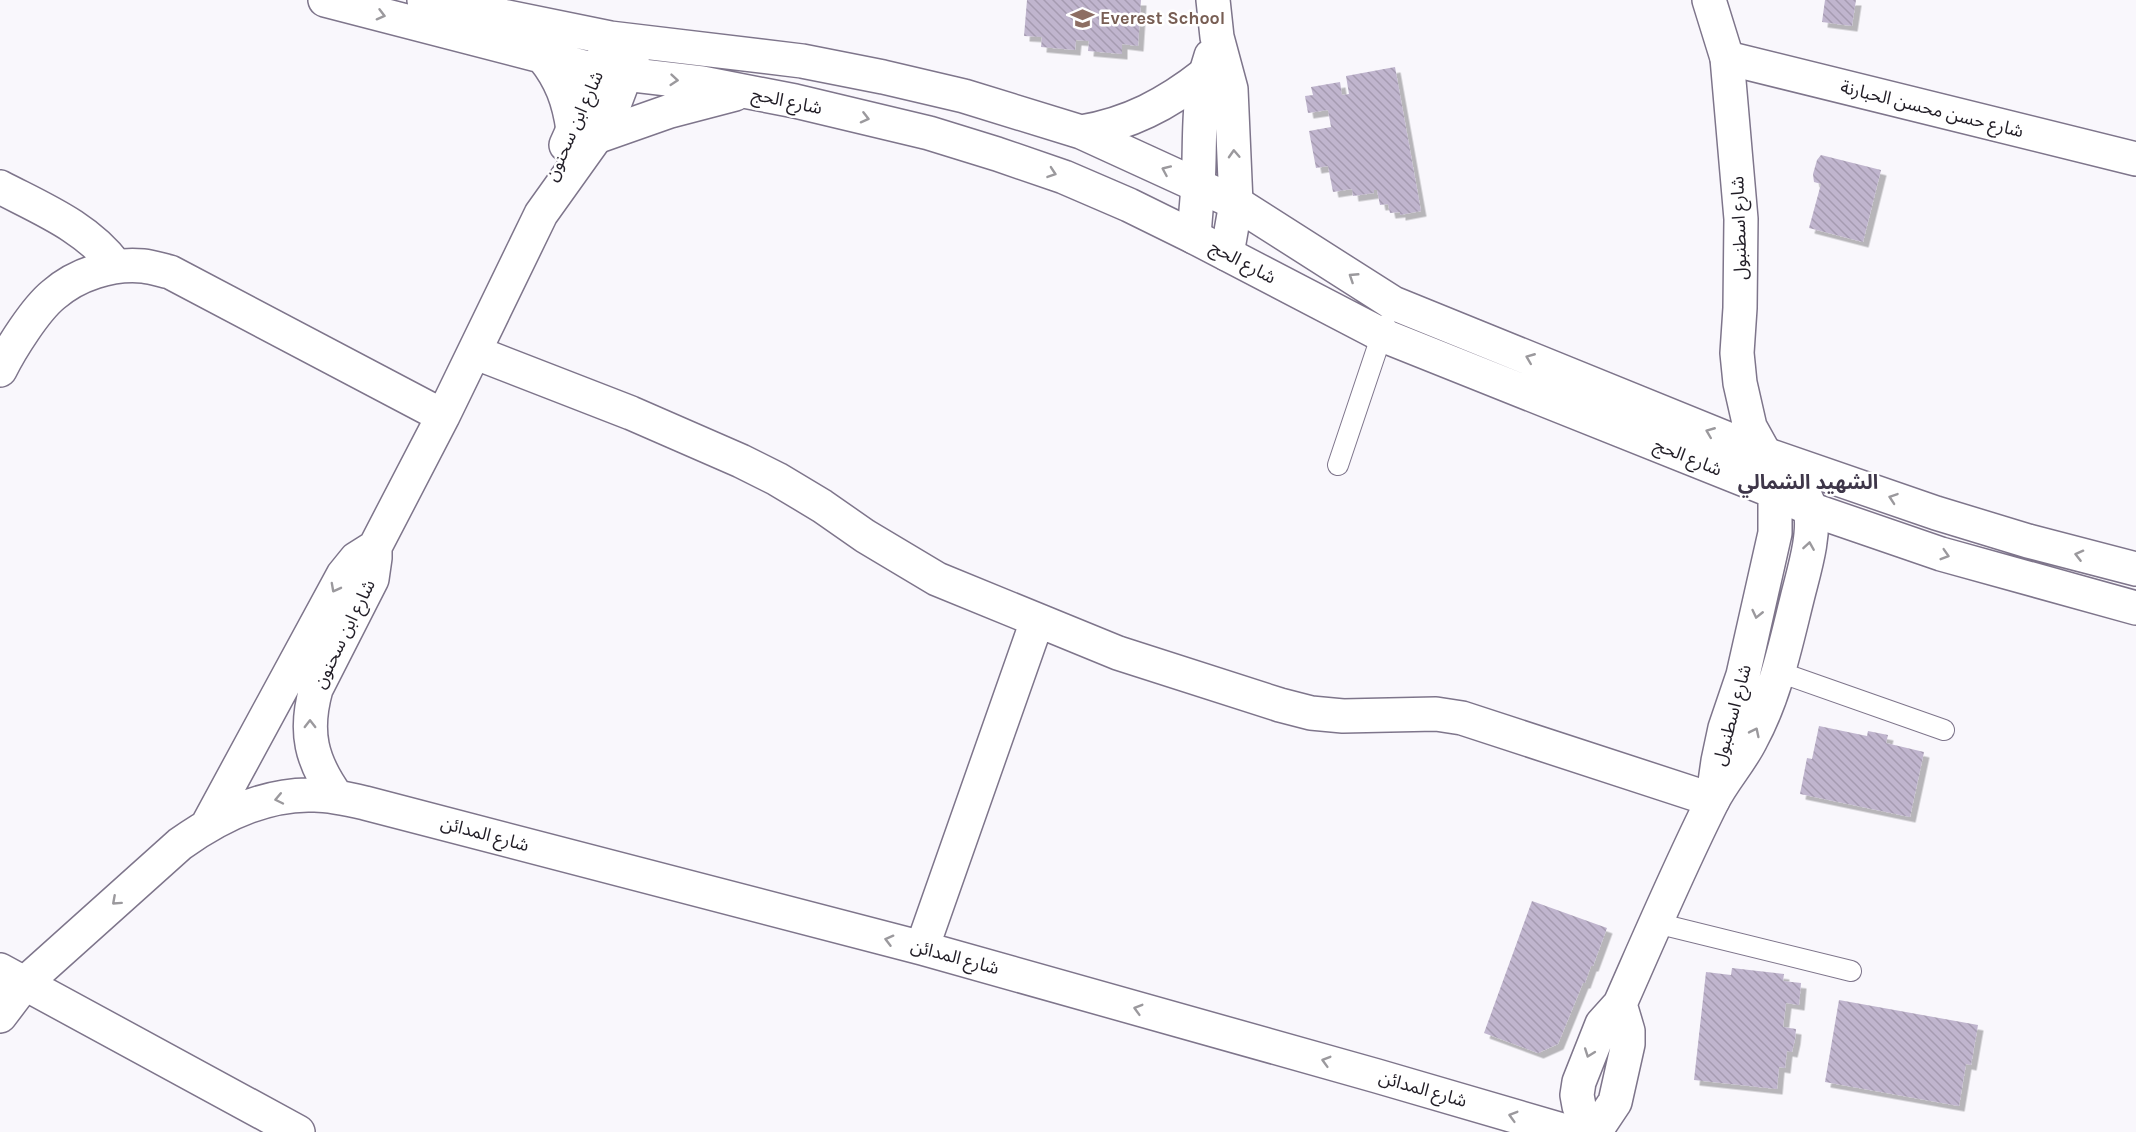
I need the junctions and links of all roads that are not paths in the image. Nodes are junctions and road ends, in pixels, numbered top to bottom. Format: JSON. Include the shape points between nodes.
{"nodes":[{"id":1,"x":325,"y":0,"type":"edge"},
{"id":2,"x":424,"y":0,"type":"edge"},
{"id":3,"x":1213,"y":0,"type":"edge"},
{"id":4,"x":1709,"y":0,"type":"edge"},
{"id":5,"x":1217,"y":37,"type":"junction"},
{"id":6,"x":624,"y":40,"type":"junction"},
{"id":7,"x":543,"y":57,"type":"junction"},
{"id":8,"x":1727,"y":58,"type":"junction"},
{"id":9,"x":612,"y":73,"type":"junction"},
{"id":10,"x":1204,"y":74,"type":"junction"},
{"id":11,"x":746,"y":92,"type":"junction"},
{"id":12,"x":1081,"y":132,"type":"junction"},
{"id":13,"x":584,"y":134,"type":"junction"},
{"id":14,"x":2136,"y":159,"type":"edge"},
{"id":15,"x":1198,"y":185,"type":"junction"},
{"id":16,"x":0,"y":187,"type":"edge"},
{"id":17,"x":1236,"y":202,"type":"junction"},
{"id":18,"x":1194,"y":237,"type":"junction"},
{"id":19,"x":1227,"y":254,"type":"junction"},
{"id":20,"x":116,"y":266,"type":"junction"},
{"id":21,"x":1393,"y":303,"type":"junction"},
{"id":22,"x":1382,"y":335,"type":"junction"},
{"id":23,"x":474,"y":352,"type":"junction"},
{"id":24,"x":0,"y":370,"type":"edge"},
{"id":25,"x":443,"y":416,"type":"junction"},
{"id":26,"x":1765,"y":454,"type":"junction"},
{"id":27,"x":1338,"y":465,"type":"dead end"},
{"id":28,"x":1775,"y":492,"type":"junction"},
{"id":29,"x":1810,"y":509,"type":"junction"},
{"id":30,"x":375,"y":547,"type":"junction"},
{"id":31,"x":2136,"y":569,"type":"edge"},
{"id":32,"x":2136,"y":608,"type":"edge"},
{"id":33,"x":1037,"y":621,"type":"junction"},
{"id":34,"x":1779,"y":672,"type":"junction"},
{"id":35,"x":1944,"y":730,"type":"dead end"},
{"id":36,"x":337,"y":797,"type":"junction"},
{"id":37,"x":1713,"y":800,"type":"junction"},
{"id":38,"x":208,"y":824,"type":"junction"},
{"id":39,"x":1656,"y":923,"type":"junction"},
{"id":40,"x":922,"y":948,"type":"junction"},
{"id":41,"x":1851,"y":971,"type":"dead end"},
{"id":42,"x":13,"y":976,"type":"edge"},
{"id":43,"x":1620,"y":1004,"type":"junction"},
{"id":44,"x":0,"y":1016,"type":"edge"},
{"id":45,"x":298,"y":1132,"type":"edge"},
{"id":46,"x":1569,"y":1132,"type":"edge"},
{"id":47,"x":1588,"y":1132,"type":"edge"},
{"id":48,"x":1595,"y":1132,"type":"edge"}],
"edges":[{"from":1,"to":7,"type":"street","name":"شارع الحج","one_way":true},
{"from":2,"to":6,"type":"street","name":"شارع الحج"},
{"from":3,"to":5,"type":"street"},
{"from":4,"to":8,"type":"street","name":"شارع اسطنبول"},
{"from":5,"to":10,"type":"street"},
{"from":17,"to":5,"type":"street","one_way":true,"via":[[1231,89]]},
{"from":6,"to":9,"type":"street","name":"شارع ابن سحنون"},
{"from":6,"to":12,"type":"street","name":"شارع الحج","via":[[802,61],[872,75],[964,96]]},
{"from":7,"to":9,"type":"street","name":"شارع الحج"},
{"from":7,"to":13,"type":"street","via":[[556,72]]},
{"from":8,"to":14,"type":"street","name":"شارع حسن محسن الحبارنة"},
{"from":8,"to":26,"type":"street","name":"شارع اسطنبول","via":[[1742,219],[1737,353],[1750,427]]},
{"from":9,"to":11,"type":"street","name":"شارع الحج","one_way":true},
{"from":9,"to":13,"type":"street","name":"شارع ابن سحنون"},
{"from":10,"to":12,"type":"street","via":[[1147,113]]},
{"from":10,"to":15,"type":"street","via":[[1199,104]]},
{"from":11,"to":13,"type":"street"},
{"from":11,"to":18,"type":"street","name":"شارع الحج","one_way":true,"via":[[929,133],[997,154],[1064,177]]},
{"from":15,"to":12,"type":"street","name":"شارع الحج","one_way":true},
{"from":13,"to":23,"type":"street","name":"شارع ابن سحنون"},
{"from":15,"to":17,"type":"street","name":"شارع الحج"},
{"from":15,"to":18,"type":"street"},
{"from":16,"to":20,"type":"street","via":[[86,234]]},
{"from":17,"to":19,"type":"street"},
{"from":21,"to":17,"type":"street","name":"شارع الحج","one_way":true},
{"from":18,"to":19,"type":"street","name":"شارع الحج"},
{"from":19,"to":22,"type":"street","name":"شارع الحج"},
{"from":20,"to":24,"type":"street","via":[[82,276],[52,295]]},
{"from":20,"to":25,"type":"street","via":[[170,272]]},
{"from":21,"to":22,"type":"lane"},
{"from":26,"to":21,"type":"street","name":"شارع الحج","one_way":true},
{"from":22,"to":27,"type":"lane"},
{"from":22,"to":28,"type":"street","name":"شارع الحج"},
{"from":23,"to":25,"type":"street","name":"شارع ابن سحنون"},
{"from":23,"to":33,"type":"street","via":[[741,461],[786,484],[882,548],[937,579]]},
{"from":25,"to":30,"type":"street","name":"شارع ابن سحنون"},
{"from":26,"to":28,"type":"street","name":"شارع اسطنبول"},
{"from":26,"to":29,"type":"street","name":"شارع اسطنبول","via":[[1799,488]]},
{"from":31,"to":26,"type":"street","name":"شارع الحج","one_way":true,"via":[[2028,542]]},
{"from":28,"to":29,"type":"street","name":"شارع الحج"},
{"from":28,"to":37,"type":"street","name":"شارع اسطنبول","one_way":true,"via":[[1775,533],[1743,675],[1720,750]]},
{"from":29,"to":32,"type":"street","name":"شارع الحج","one_way":true,"via":[[1941,554]]},
{"from":34,"to":29,"type":"street","name":"شارع اسطنبول","one_way":true,"via":[[1806,565]]},
{"from":36,"to":30,"type":"street","name":"شارع ابن سحنون","one_way":true,"via":[[325,782],[311,746],[311,708],[316,689],[372,579]]},
{"from":30,"to":38,"type":"street","name":"شارع ابن سحنون","one_way":true,"via":[[356,559],[343,575]]},
{"from":33,"to":37,"type":"street","via":[[1118,653],[1280,705],[1343,716],[1410,713],[1462,718]]},
{"from":33,"to":40,"type":"street"},
{"from":34,"to":35,"type":"lane"},
{"from":37,"to":34,"type":"street","name":"شارع اسطنبول","one_way":true,"via":[[1750,742]]},
{"from":36,"to":38,"type":"street","name":"شارع ابن سحنون","one_way":true,"via":[[312,794],[283,798],[253,805]]},
{"from":40,"to":36,"type":"street","name":"شارع المدائن","one_way":true},
{"from":37,"to":39,"type":"street","name":"شارع اسطنبول"},
{"from":38,"to":42,"type":"street","name":"شارع ابن سحنون","one_way":true},
{"from":39,"to":41,"type":"lane"},
{"from":39,"to":43,"type":"street","name":"شارع اسطنبول"},
{"from":46,"to":40,"type":"street","name":"شارع المدائن","one_way":true},
{"from":42,"to":44,"type":"street","name":"شارع ابن سحنون"},
{"from":42,"to":45,"type":"street"},
{"from":43,"to":47,"type":"street","name":"شارع اسطنبول","one_way":true,"via":[[1599,1030],[1579,1082],[1577,1095]]},
{"from":43,"to":48,"type":"street","via":[[1628,1044],[1615,1102]]}]}
